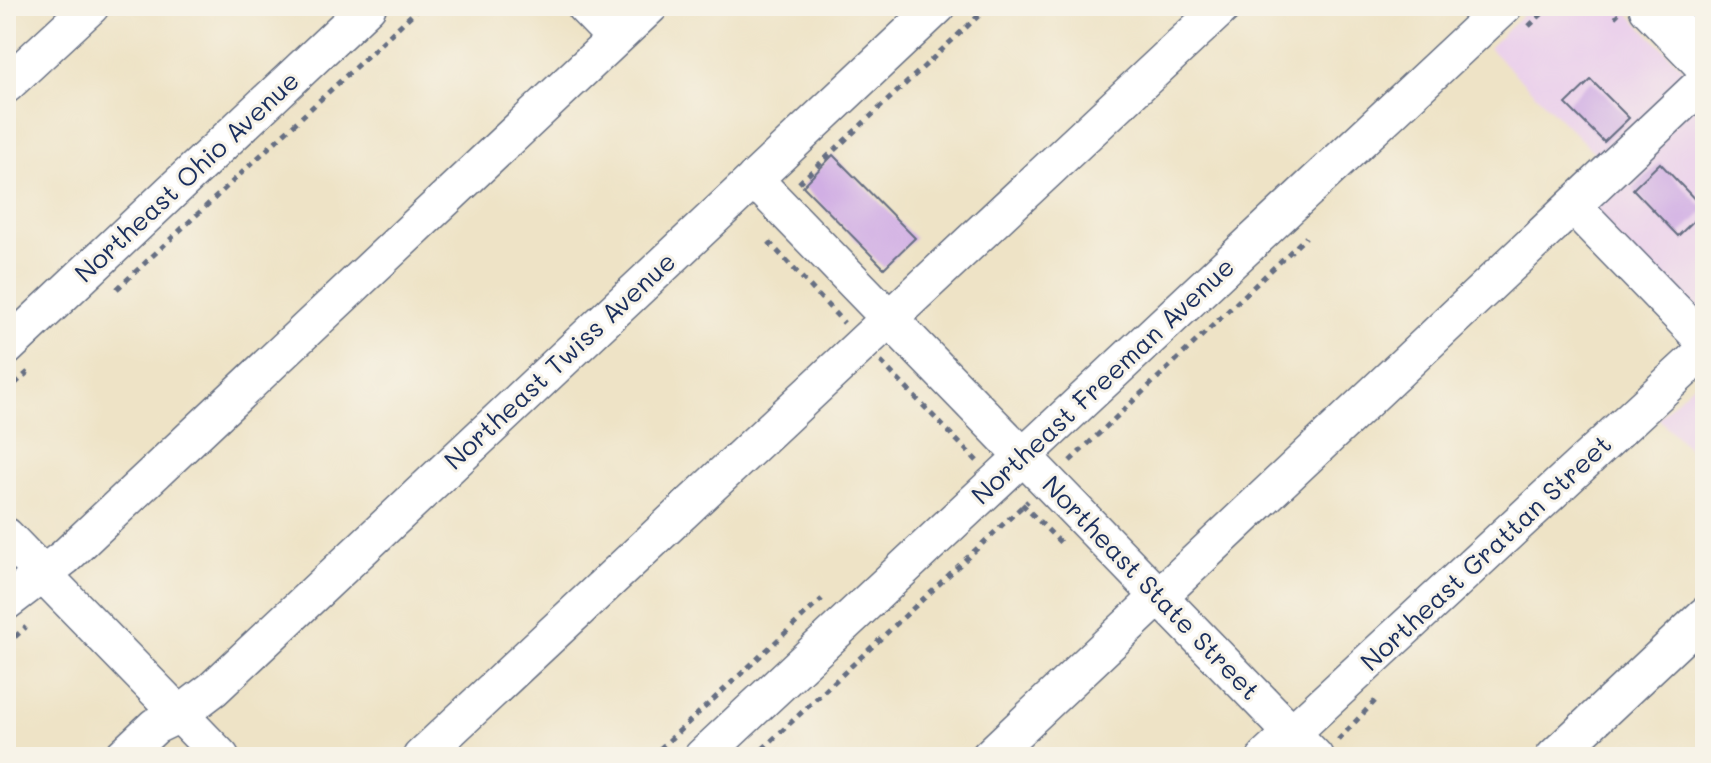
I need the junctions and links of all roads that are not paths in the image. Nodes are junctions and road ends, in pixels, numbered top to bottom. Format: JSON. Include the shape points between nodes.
{"nodes":[{"id":1,"x":91,"y":6,"type":"edge"},
{"id":2,"x":368,"y":6,"type":"edge"},
{"id":3,"x":584,"y":6,"type":"edge"},
{"id":4,"x":650,"y":6,"type":"edge"},
{"id":5,"x":938,"y":6,"type":"edge"},
{"id":6,"x":1223,"y":6,"type":"edge"},
{"id":7,"x":1651,"y":6,"type":"edge"},
{"id":8,"x":1516,"y":17,"type":"edge"},
{"id":9,"x":615,"y":38,"type":"junction"},
{"id":10,"x":1705,"y":62,"type":"edge"},
{"id":11,"x":1705,"y":81,"type":"edge"},
{"id":12,"x":6,"y":85,"type":"edge"},
{"id":13,"x":754,"y":179,"type":"junction"},
{"id":14,"x":1573,"y":206,"type":"junction"},
{"id":15,"x":888,"y":317,"type":"junction"},
{"id":16,"x":1705,"y":342,"type":"edge"},
{"id":17,"x":1705,"y":350,"type":"edge"},
{"id":18,"x":18,"y":360,"type":"edge"},
{"id":19,"x":1024,"y":457,"type":"junction"},
{"id":20,"x":6,"y":536,"type":"edge"},
{"id":21,"x":41,"y":572,"type":"junction"},
{"id":22,"x":1159,"y":597,"type":"junction"},
{"id":23,"x":6,"y":602,"type":"edge"},
{"id":24,"x":1705,"y":615,"type":"edge"},
{"id":25,"x":180,"y":714,"type":"junction"},
{"id":26,"x":1291,"y":749,"type":"edge"},
{"id":27,"x":122,"y":757,"type":"edge"},
{"id":28,"x":221,"y":757,"type":"edge"},
{"id":29,"x":421,"y":757,"type":"edge"},
{"id":30,"x":702,"y":757,"type":"edge"},
{"id":31,"x":989,"y":757,"type":"edge"},
{"id":32,"x":1554,"y":757,"type":"edge"}],
"edges":[{"from":1,"to":12,"type":"street"},
{"from":2,"to":18,"type":"street","name":"Northeast Ohio Avenue"},
{"from":3,"to":9,"type":"street"},
{"from":4,"to":9,"type":"street"},
{"from":5,"to":13,"type":"street","name":"Northeast Twiss Avenue"},
{"from":6,"to":15,"type":"street"},
{"from":7,"to":10,"type":"main road"},
{"from":8,"to":19,"type":"street","name":"Northeast Freeman Avenue"},
{"from":9,"to":21,"type":"street","via":[[65,557]]},
{"from":11,"to":14,"type":"street"},
{"from":13,"to":15,"type":"street","name":"Northeast State Street"},
{"from":13,"to":25,"type":"street","name":"Northeast Twiss Avenue","via":[[213,689]]},
{"from":14,"to":16,"type":"street"},
{"from":14,"to":22,"type":"street"},
{"from":15,"to":19,"type":"street","name":"Northeast State Street"},
{"from":15,"to":29,"type":"street"},
{"from":17,"to":26,"type":"street","name":"Northeast Grattan Street"},
{"from":19,"to":22,"type":"street","name":"Northeast State Street"},
{"from":19,"to":30,"type":"street","name":"Northeast Freeman Avenue"},
{"from":20,"to":21,"type":"street"},
{"from":21,"to":23,"type":"street"},
{"from":21,"to":25,"type":"street"},
{"from":22,"to":26,"type":"street","name":"Northeast State Street"},
{"from":22,"to":31,"type":"street"},
{"from":24,"to":32,"type":"street"},
{"from":25,"to":27,"type":"street","name":"Northeast Twiss Avenue","via":[[155,726]]},
{"from":25,"to":28,"type":"street"}]}
